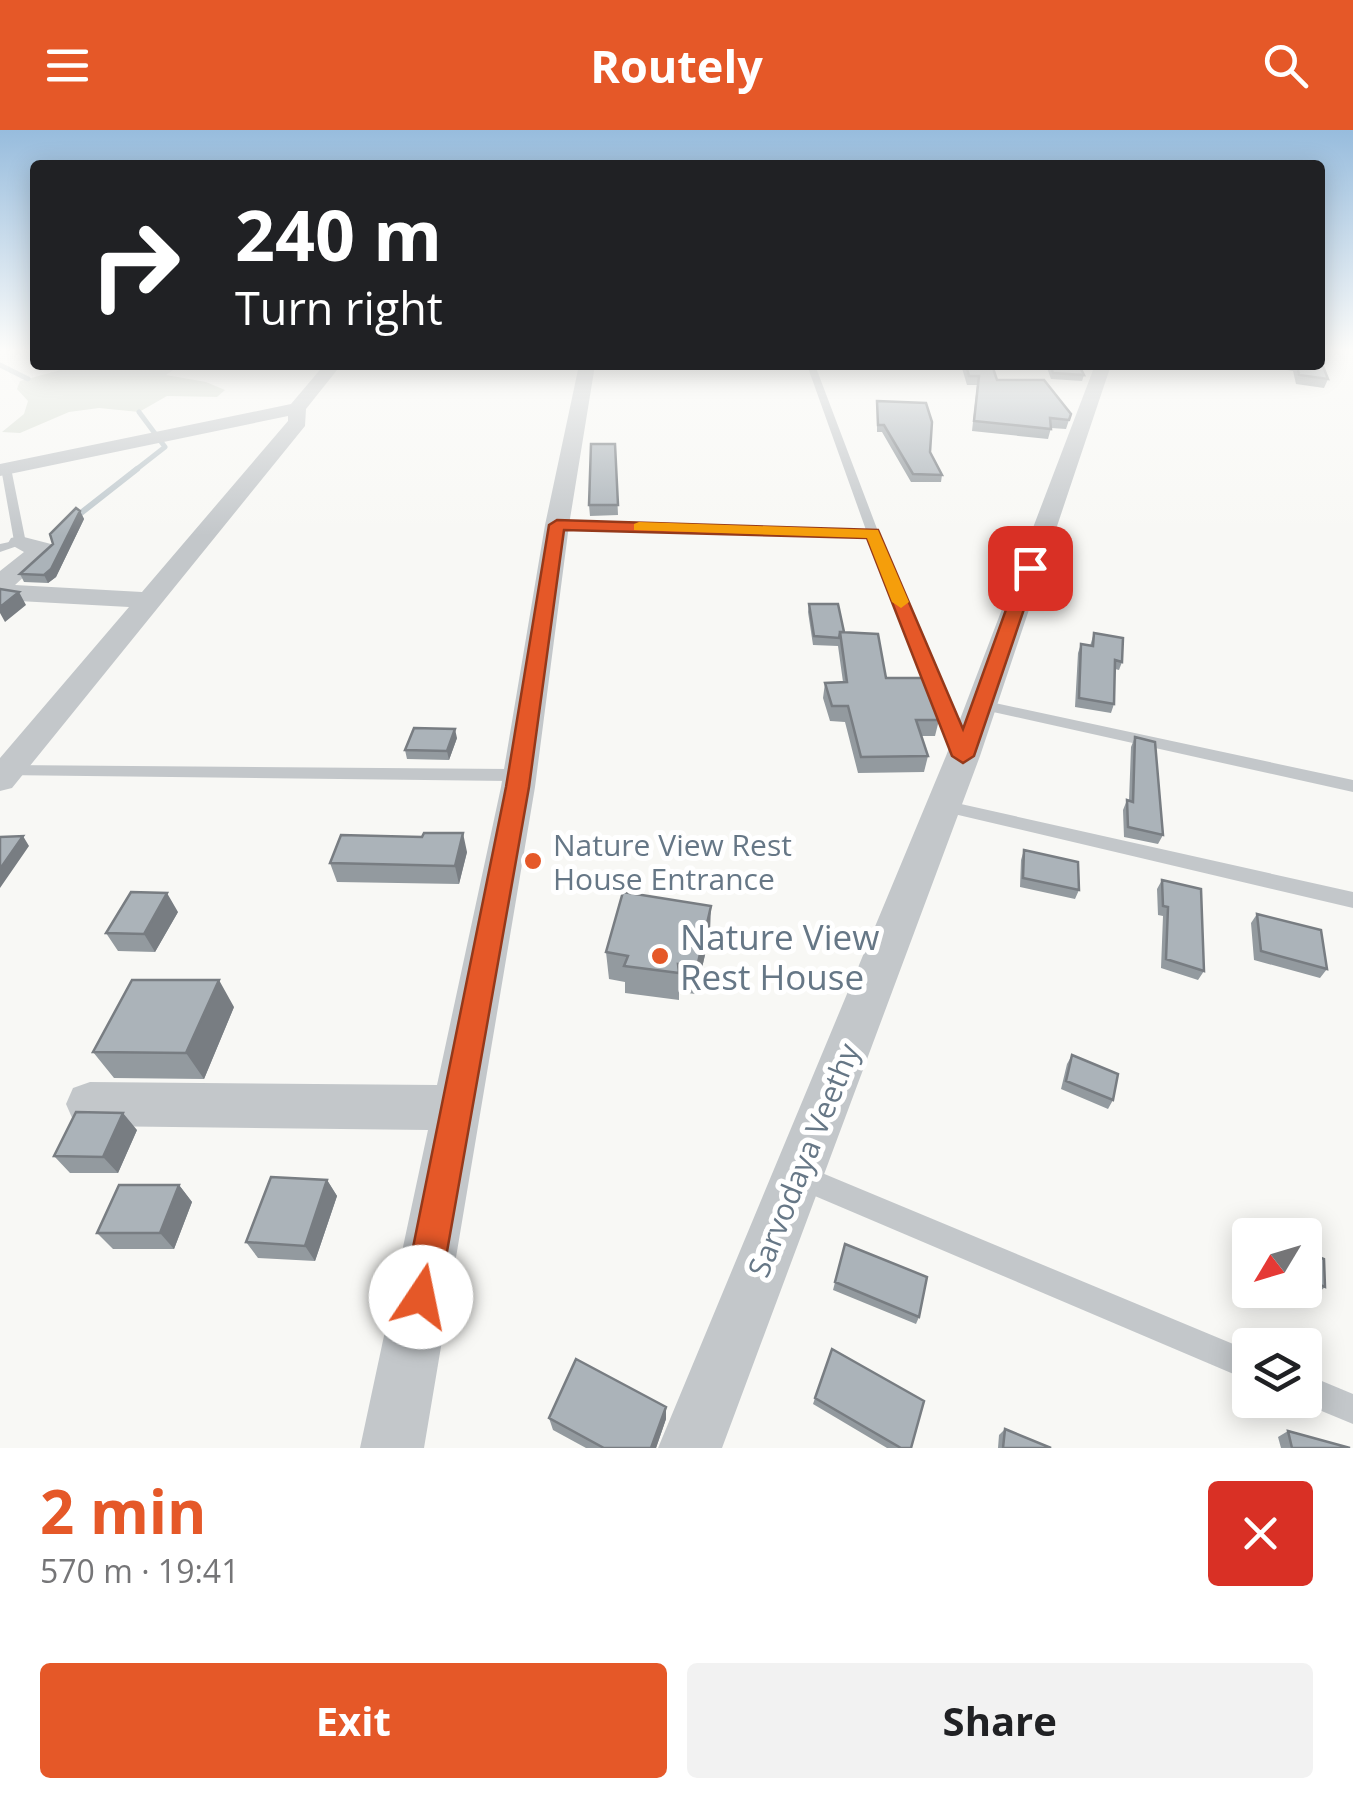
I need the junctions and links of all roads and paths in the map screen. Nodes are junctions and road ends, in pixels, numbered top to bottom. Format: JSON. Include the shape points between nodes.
{"nodes":[{"id":1,"x":275,"y":413,"type":"edge"},
{"id":2,"x":297,"y":413,"type":"edge"},
{"id":3,"x":578,"y":413,"type":"edge"},
{"id":4,"x":828,"y":413,"type":"edge"},
{"id":5,"x":1086,"y":413,"type":"edge"},
{"id":6,"x":3,"y":469,"type":"edge"},
{"id":7,"x":557,"y":525,"type":"junction"},
{"id":8,"x":873,"y":534,"type":"junction"},
{"id":9,"x":10,"y":546,"type":"edge"},
{"id":10,"x":0,"y":588,"type":"edge"},
{"id":11,"x":150,"y":600,"type":"junction"},
{"id":12,"x":981,"y":705,"type":"junction"},
{"id":13,"x":963,"y":756,"type":"junction"},
{"id":14,"x":8,"y":761,"type":"edge"},
{"id":15,"x":520,"y":775,"type":"junction"},
{"id":16,"x":1353,"y":786,"type":"edge"},
{"id":17,"x":943,"y":806,"type":"junction"},
{"id":18,"x":1353,"y":900,"type":"edge"},
{"id":19,"x":90,"y":1104,"type":"dead end"},
{"id":20,"x":457,"y":1108,"type":"junction"},
{"id":21,"x":797,"y":1176,"type":"junction"},
{"id":22,"x":1232,"y":1358,"type":"edge"},
{"id":23,"x":1322,"y":1396,"type":"edge"},
{"id":24,"x":1353,"y":1409,"type":"edge"},
{"id":25,"x":392,"y":1448,"type":"edge"},
{"id":26,"x":690,"y":1448,"type":"edge"}],
"edges":[{"from":1,"to":6,"type":"street"},
{"from":2,"to":11,"type":"street","via":[[298,422]]},
{"from":3,"to":7,"type":"street"},
{"from":4,"to":8,"type":"lane"},
{"from":5,"to":12,"type":"street","name":"Sarvodaya Veethy"},
{"from":6,"to":9,"type":"lane"},
{"from":7,"to":8,"type":"lane"},
{"from":7,"to":15,"type":"street"},
{"from":8,"to":13,"type":"lane"},
{"from":9,"to":10,"type":"street","via":[[42,550]]},
{"from":10,"to":11,"type":"street"},
{"from":11,"to":14,"type":"street"},
{"from":12,"to":13,"type":"street","name":"Sarvodaya Veethy"},
{"from":12,"to":16,"type":"lane"},
{"from":13,"to":17,"type":"street","name":"Sarvodaya Veethy"},
{"from":14,"to":15,"type":"lane"},
{"from":15,"to":20,"type":"street"},
{"from":17,"to":18,"type":"lane"},
{"from":17,"to":21,"type":"street","name":"Sarvodaya Veethy"},
{"from":19,"to":20,"type":"street"},
{"from":20,"to":25,"type":"street"},
{"from":21,"to":22,"type":"lane"},
{"from":21,"to":26,"type":"street","name":"Sarvodaya Veethy"},
{"from":23,"to":24,"type":"lane"}]}
